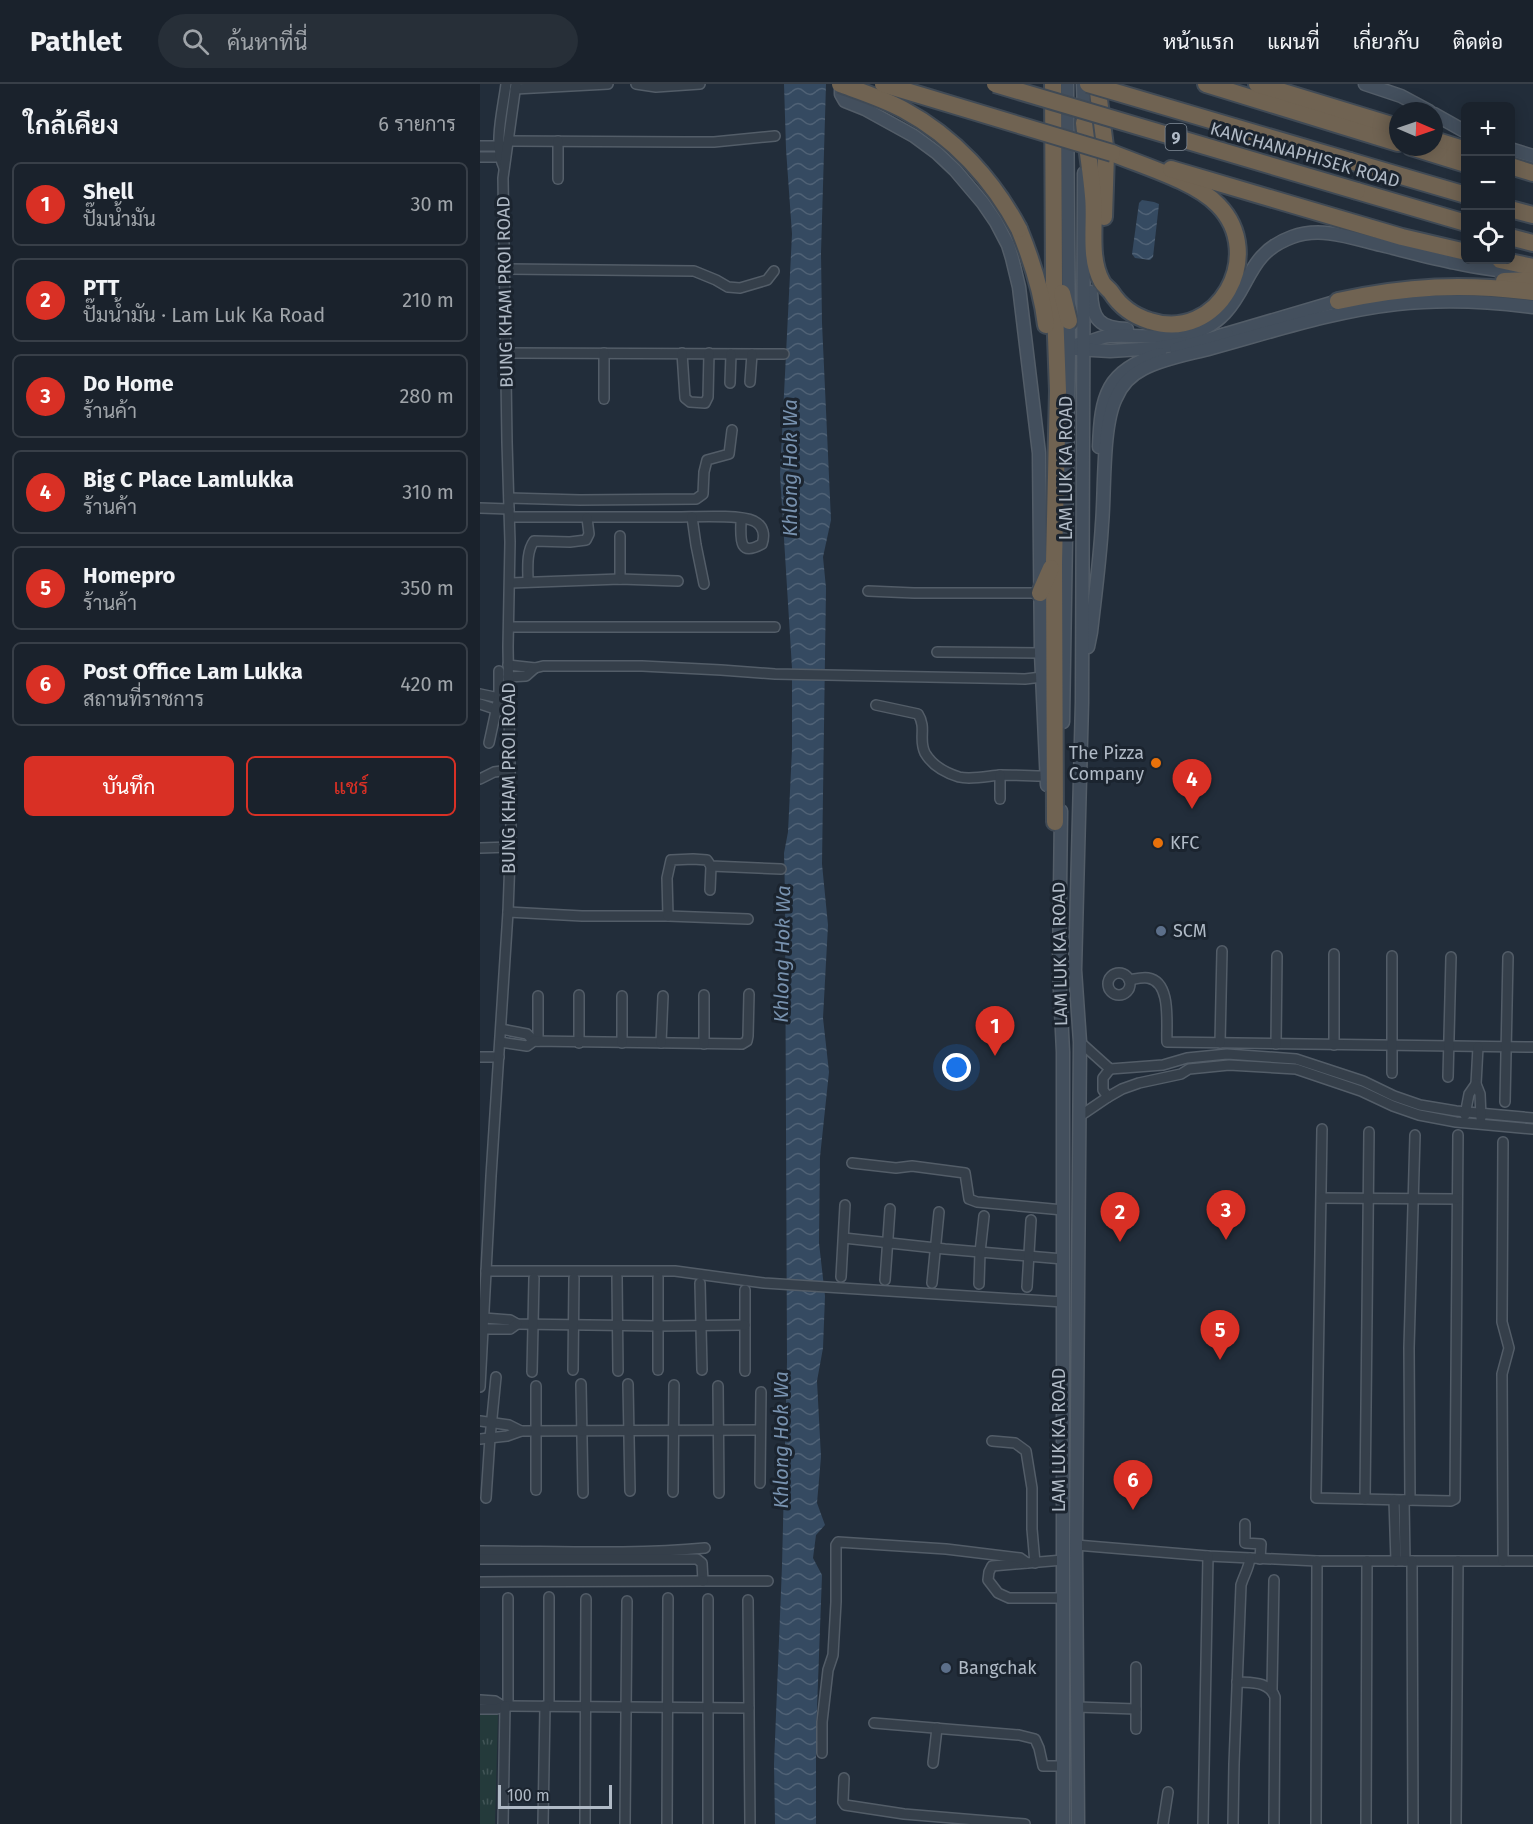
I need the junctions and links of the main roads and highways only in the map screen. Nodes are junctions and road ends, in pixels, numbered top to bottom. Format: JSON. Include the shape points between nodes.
{"nodes":[{"id":1,"x":840,"y":84,"type":"edge"},
{"id":2,"x":883,"y":84,"type":"edge"},
{"id":3,"x":995,"y":84,"type":"edge"},
{"id":4,"x":1055,"y":84,"type":"edge"},
{"id":5,"x":1068,"y":84,"type":"edge"},
{"id":6,"x":1083,"y":84,"type":"edge"},
{"id":7,"x":1088,"y":84,"type":"edge"},
{"id":8,"x":1097,"y":84,"type":"edge"},
{"id":9,"x":1206,"y":84,"type":"edge"},
{"id":10,"x":1257,"y":84,"type":"edge"},
{"id":11,"x":1365,"y":84,"type":"edge"},
{"id":12,"x":1413,"y":102,"type":"edge"},
{"id":13,"x":1443,"y":119,"type":"edge"},
{"id":14,"x":1084,"y":123,"type":"junction"},
{"id":15,"x":1389,"y":123,"type":"edge"},
{"id":16,"x":1461,"y":129,"type":"edge"},
{"id":17,"x":1389,"y":140,"type":"edge"},
{"id":18,"x":1443,"y":143,"type":"edge"},
{"id":19,"x":1461,"y":148,"type":"edge"},
{"id":20,"x":1515,"y":151,"type":"edge"},
{"id":21,"x":1112,"y":153,"type":"junction"},
{"id":22,"x":1440,"y":156,"type":"edge"},
{"id":23,"x":1533,"y":156,"type":"edge"},
{"id":24,"x":1461,"y":162,"type":"edge"},
{"id":25,"x":1515,"y":170,"type":"edge"},
{"id":26,"x":1527,"y":181,"type":"edge"},
{"id":27,"x":1461,"y":194,"type":"edge"},
{"id":28,"x":1084,"y":195,"type":"junction"},
{"id":29,"x":1514,"y":210,"type":"edge"},
{"id":30,"x":1533,"y":215,"type":"edge"},
{"id":31,"x":1461,"y":222,"type":"edge"},
{"id":32,"x":1515,"y":238,"type":"edge"},
{"id":33,"x":1533,"y":243,"type":"edge"},
{"id":34,"x":1461,"y":251,"type":"edge"},
{"id":35,"x":1515,"y":263,"type":"edge"},
{"id":36,"x":1533,"y":267,"type":"edge"},
{"id":37,"x":1533,"y":278,"type":"edge"},
{"id":38,"x":1454,"y":286,"type":"junction"},
{"id":39,"x":1109,"y":289,"type":"junction"},
{"id":40,"x":1533,"y":292,"type":"edge"},
{"id":41,"x":1338,"y":301,"type":"junction"},
{"id":42,"x":1533,"y":307,"type":"edge"},
{"id":43,"x":1372,"y":308,"type":"junction"},
{"id":44,"x":1069,"y":321,"type":"junction"},
{"id":45,"x":1227,"y":334,"type":"junction"},
{"id":46,"x":1125,"y":336,"type":"junction"},
{"id":47,"x":1151,"y":336,"type":"junction"},
{"id":48,"x":1084,"y":346,"type":"junction"},
{"id":49,"x":1069,"y":347,"type":"junction"},
{"id":50,"x":1126,"y":350,"type":"junction"},
{"id":51,"x":1068,"y":428,"type":"junction"},
{"id":52,"x":1084,"y":428,"type":"junction"},
{"id":53,"x":1056,"y":454,"type":"junction"},
{"id":54,"x":1054,"y":562,"type":"junction"},
{"id":55,"x":1040,"y":592,"type":"junction"},
{"id":56,"x":1091,"y":632,"type":"junction"},
{"id":57,"x":1082,"y":674,"type":"junction"},
{"id":58,"x":1055,"y":822,"type":"junction"},
{"id":59,"x":1060,"y":842,"type":"junction"},
{"id":60,"x":1063,"y":1824,"type":"edge"},
{"id":61,"x":1078,"y":1824,"type":"edge"}],
"edges":[{"from":1,"to":53,"type":"highway","bridge":true,"via":[[906,111],[948,140],[984,177],[1019,229],[1043,302],[1047,388]]},
{"from":1,"to":55,"type":"main road","via":[[845,100],[914,136],[955,170],[983,203],[1008,245],[1019,287],[1039,453]]},
{"from":2,"to":21,"type":"highway","bridge":true},
{"from":3,"to":31,"type":"highway","name":"KANCHANAPHISEK ROAD","number":"9","bridge":true},
{"from":4,"to":44,"type":"highway","via":[[1062,297]]},
{"from":4,"to":53,"type":"highway"},
{"from":5,"to":44,"type":"main road","name":"LAM LUK KA ROAD"},
{"from":6,"to":14,"type":"main road","name":"LAM LUK KA ROAD"},
{"from":7,"to":27,"type":"highway","name":"KANCHANAPHISEK ROAD","number":"9","bridge":true},
{"from":8,"to":39,"type":"highway","via":[[1106,154],[1102,255]]},
{"from":9,"to":17,"type":"highway"},
{"from":10,"to":15,"type":"highway"},
{"from":11,"to":12,"type":"main road"},
{"from":13,"to":16,"type":"main road"},
{"from":14,"to":28,"type":"main road","name":"LAM LUK KA ROAD"},
{"from":14,"to":39,"type":"highway","via":[[1094,196],[1096,259],[1102,284]]},
{"from":18,"to":19,"type":"highway"},
{"from":20,"to":23,"type":"main road"},
{"from":21,"to":34,"type":"highway"},
{"from":21,"to":39,"type":"highway","via":[[1183,183],[1210,199],[1223,211],[1236,238],[1238,255],[1228,290],[1216,306],[1188,322],[1170,325],[1139,317],[1119,303]]},
{"from":22,"to":24,"type":"highway"},
{"from":25,"to":26,"type":"highway"},
{"from":28,"to":47,"type":"main road","via":[[1090,221],[1094,311],[1109,327]]},
{"from":28,"to":48,"type":"main road","name":"LAM LUK KA ROAD"},
{"from":29,"to":30,"type":"highway"},
{"from":32,"to":33,"type":"highway"},
{"from":35,"to":36,"type":"highway"},
{"from":37,"to":38,"type":"highway"},
{"from":37,"to":47,"type":"main road","via":[[1327,232],[1310,232],[1283,240],[1261,256],[1230,306],[1209,326],[1185,336]]},
{"from":38,"to":40,"type":"highway"},
{"from":38,"to":41,"type":"highway","via":[[1398,290]]},
{"from":41,"to":43,"type":"main road"},
{"from":41,"to":45,"type":"main road"},
{"from":42,"to":43,"type":"main road","via":[[1454,301]]},
{"from":43,"to":56,"type":"main road","via":[[1288,326],[1155,364],[1126,382],[1115,399],[1109,422]]},
{"from":44,"to":49,"type":"main road","name":"LAM LUK KA ROAD"},
{"from":45,"to":50,"type":"main road","via":[[1178,345]]},
{"from":45,"to":56,"type":"main road","via":[[1132,364],[1106,394],[1100,421]]},
{"from":46,"to":47,"type":"main road"},
{"from":46,"to":48,"type":"main road","via":[[1097,338]]},
{"from":46,"to":50,"type":"main road","via":[[1113,339],[1112,345]]},
{"from":48,"to":49,"type":"main road"},
{"from":48,"to":50,"type":"main road","via":[[1097,351]]},
{"from":48,"to":52,"type":"main road","name":"LAM LUK KA ROAD"},
{"from":49,"to":51,"type":"main road","name":"LAM LUK KA ROAD"},
{"from":51,"to":52,"type":"main road"},
{"from":51,"to":59,"type":"main road","name":"LAM LUK KA ROAD"},
{"from":52,"to":57,"type":"main road","name":"LAM LUK KA ROAD"},
{"from":53,"to":54,"type":"highway"},
{"from":54,"to":55,"type":"highway"},
{"from":54,"to":58,"type":"highway"},
{"from":55,"to":58,"type":"main road","via":[[1048,804]]},
{"from":56,"to":57,"type":"main road"},
{"from":57,"to":61,"type":"main road","name":"LAM LUK KA ROAD","via":[[1075,970],[1080,1042]]},
{"from":58,"to":59,"type":"main road"},
{"from":59,"to":60,"type":"main road","name":"LAM LUK KA ROAD"}]}
